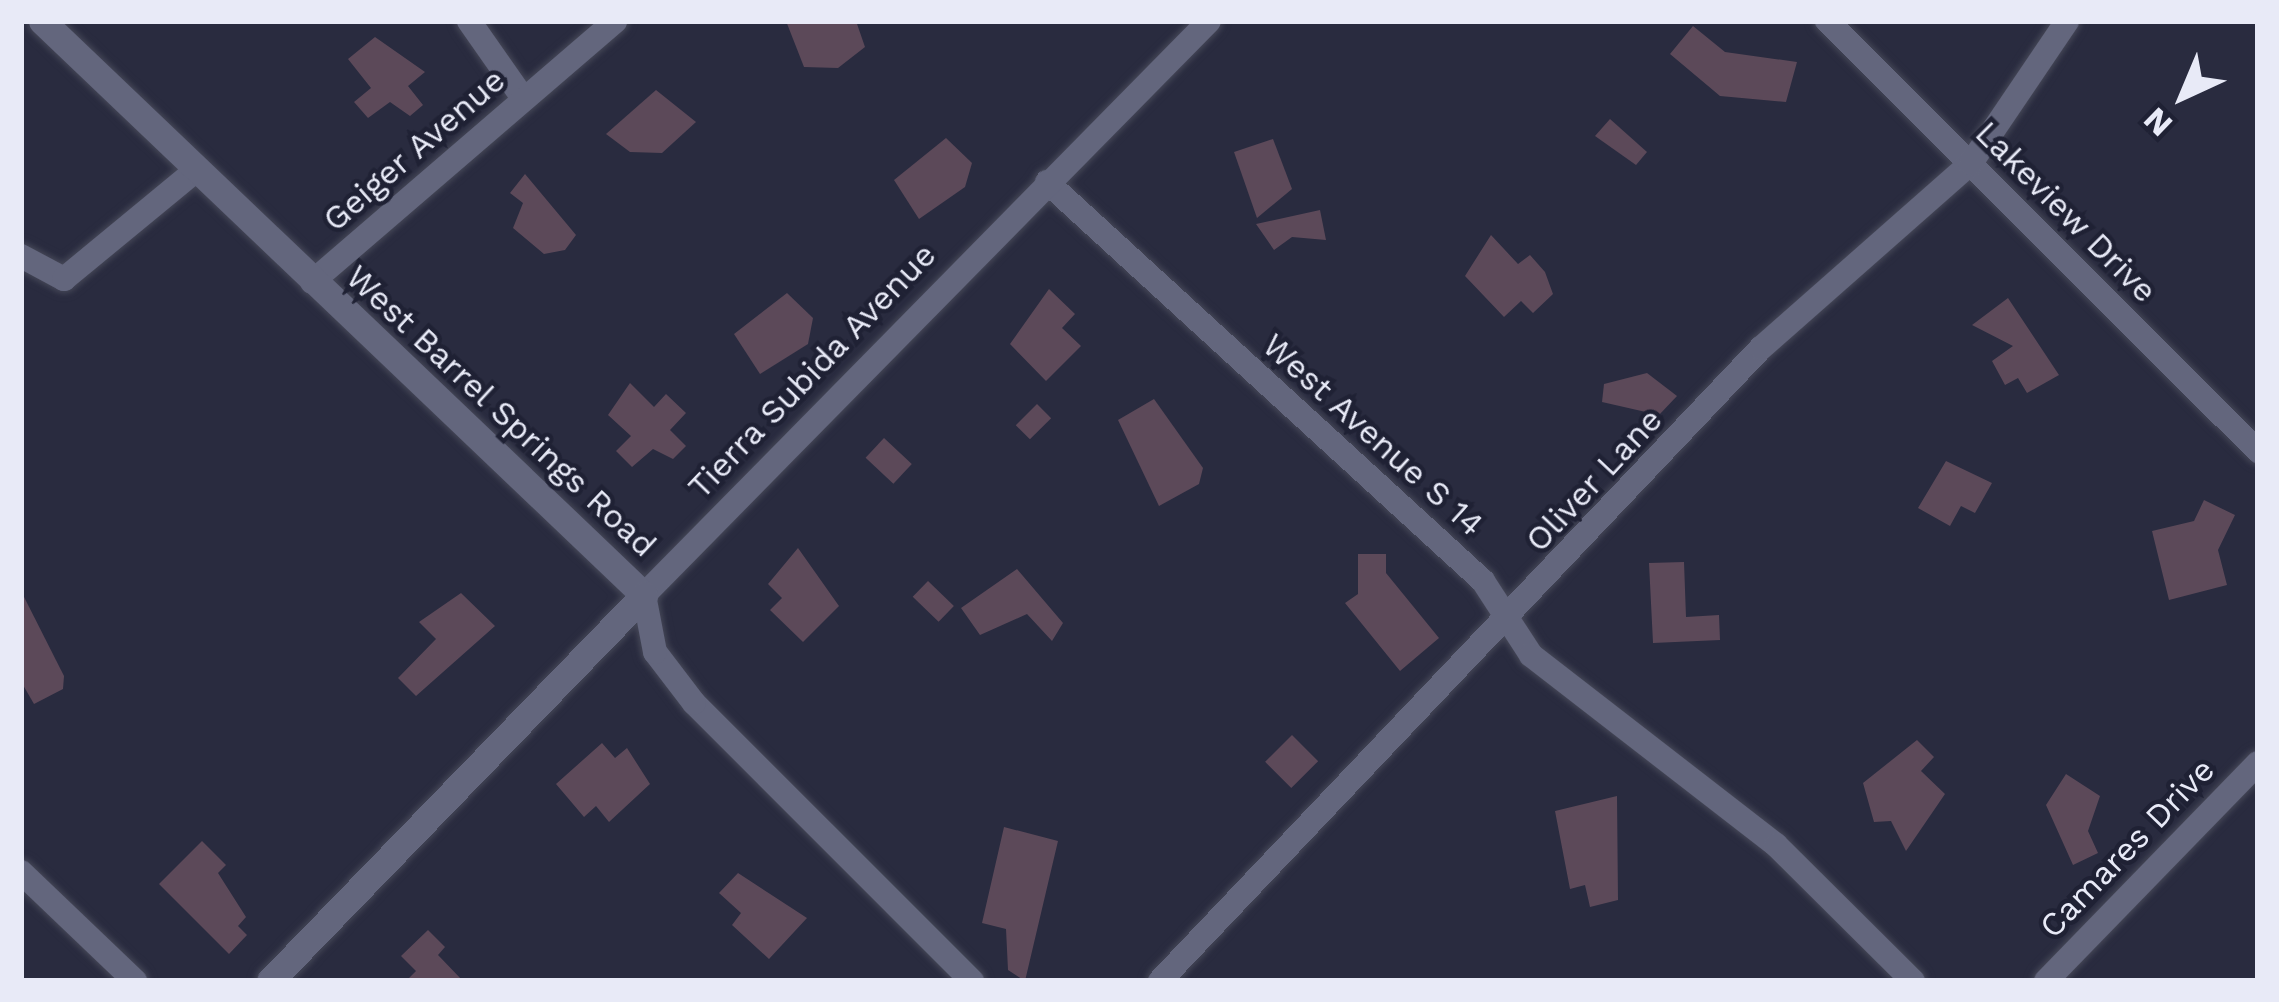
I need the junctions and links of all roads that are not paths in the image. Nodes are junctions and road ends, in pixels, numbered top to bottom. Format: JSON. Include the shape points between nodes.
{"nodes":[{"id":1,"x":42,"y":21,"type":"edge"},
{"id":2,"x":469,"y":21,"type":"edge"},
{"id":3,"x":615,"y":21,"type":"edge"},
{"id":4,"x":1209,"y":21,"type":"edge"},
{"id":5,"x":1827,"y":21,"type":"edge"},
{"id":6,"x":2067,"y":21,"type":"edge"},
{"id":7,"x":523,"y":98,"type":"junction"},
{"id":8,"x":1971,"y":163,"type":"junction"},
{"id":9,"x":194,"y":171,"type":"junction"},
{"id":10,"x":1047,"y":182,"type":"junction"},
{"id":11,"x":21,"y":256,"type":"edge"},
{"id":12,"x":312,"y":282,"type":"junction"},
{"id":13,"x":2258,"y":451,"type":"edge"},
{"id":14,"x":644,"y":595,"type":"junction"},
{"id":15,"x":1509,"y":617,"type":"junction"},
{"id":16,"x":2258,"y":763,"type":"edge"},
{"id":17,"x":21,"y":872,"type":"edge"},
{"id":18,"x":135,"y":981,"type":"edge"},
{"id":19,"x":269,"y":981,"type":"edge"},
{"id":20,"x":972,"y":981,"type":"edge"},
{"id":21,"x":1160,"y":981,"type":"edge"},
{"id":22,"x":1912,"y":981,"type":"edge"},
{"id":23,"x":2046,"y":981,"type":"edge"}],
"edges":[{"from":1,"to":9,"type":"street","name":"West Barrel Springs Road"},
{"from":2,"to":7,"type":"street"},
{"from":3,"to":7,"type":"street","name":"Geiger Avenue"},
{"from":4,"to":10,"type":"street","name":"Tierra Subida Avenue"},
{"from":5,"to":8,"type":"street","name":"Lakeview Drive"},
{"from":6,"to":8,"type":"street","name":"Oliver Lane"},
{"from":7,"to":12,"type":"street","name":"Geiger Avenue"},
{"from":8,"to":13,"type":"street","name":"Lakeview Drive"},
{"from":8,"to":15,"type":"street","name":"Oliver Lane","via":[[1760,349]]},
{"from":9,"to":11,"type":"street","via":[[64,279]]},
{"from":9,"to":12,"type":"street","name":"West Barrel Springs Road"},
{"from":10,"to":14,"type":"street","name":"Tierra Subida Avenue"},
{"from":10,"to":15,"type":"street","name":"West Avenue S 14"},
{"from":12,"to":14,"type":"street","name":"West Barrel Springs Road"},
{"from":14,"to":19,"type":"street","name":"Tierra Subida Avenue"},
{"from":14,"to":20,"type":"street","name":"West Barrel Springs Road","via":[[655,652],[694,703]]},
{"from":15,"to":21,"type":"street","name":"Oliver Lane"},
{"from":15,"to":22,"type":"street","name":"West Avenue S 14","via":[[1531,655],[1776,845]]},
{"from":16,"to":23,"type":"street","name":"Camares Drive"},
{"from":17,"to":18,"type":"street"}]}
